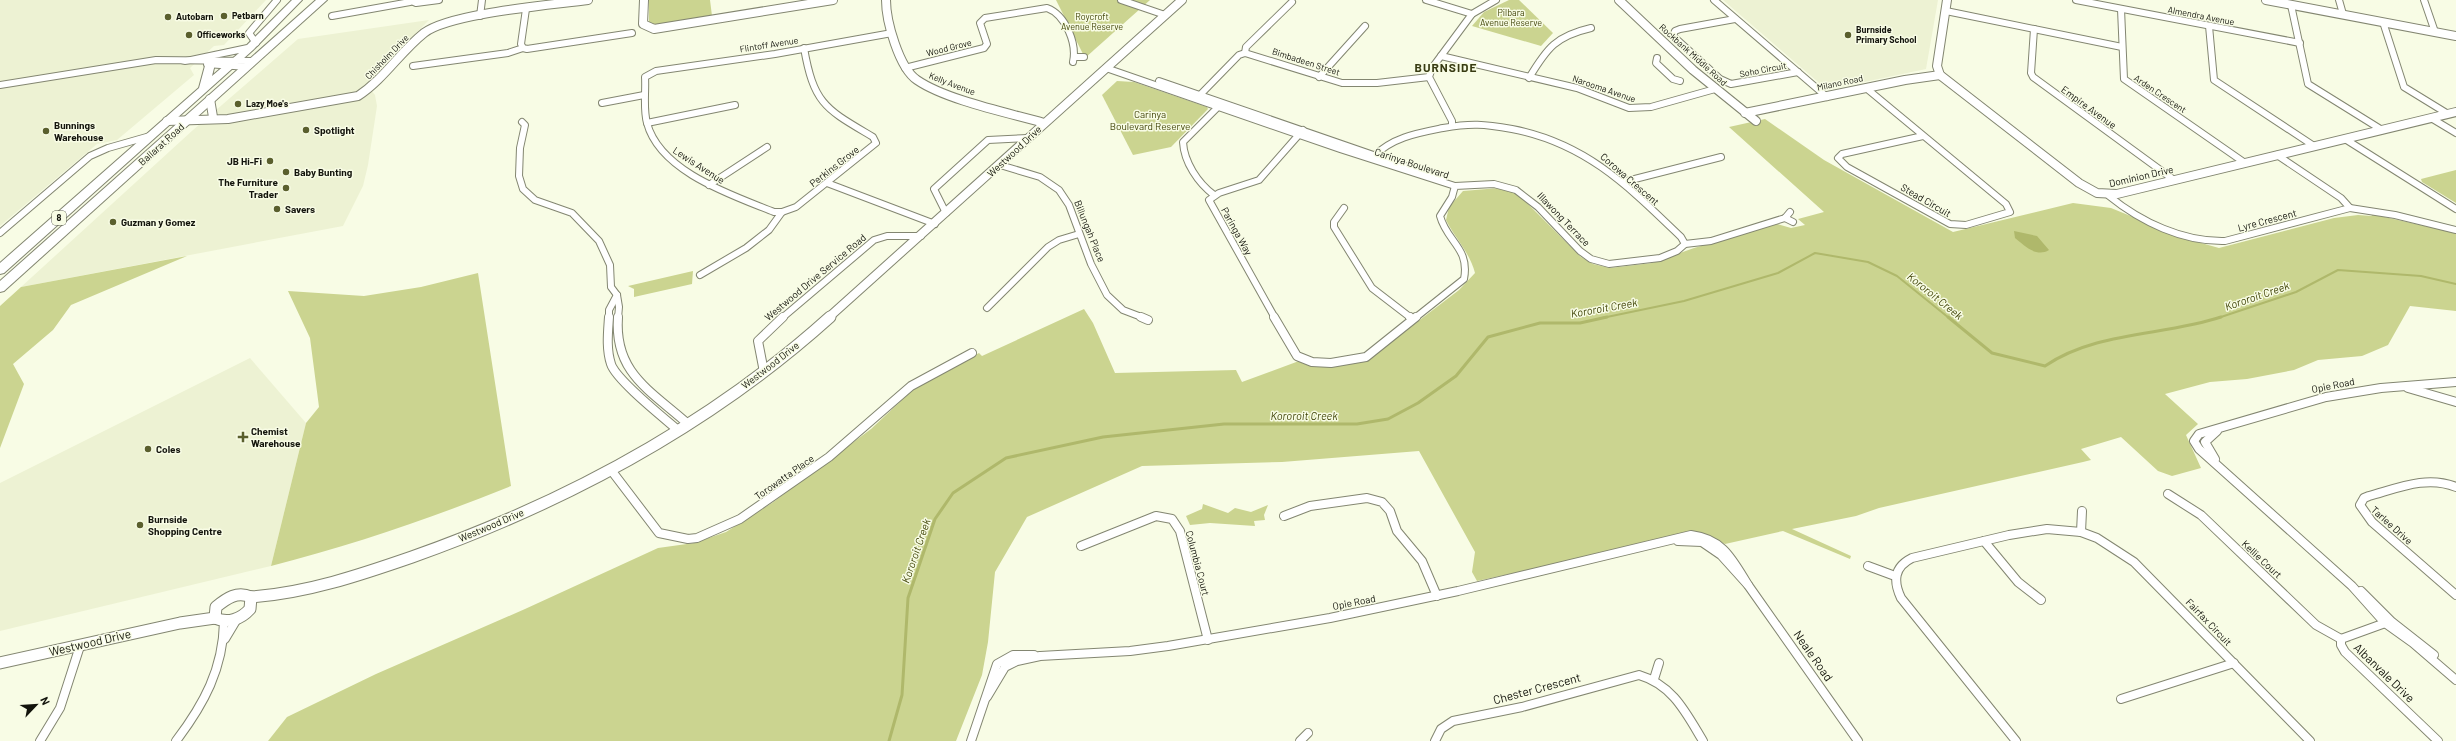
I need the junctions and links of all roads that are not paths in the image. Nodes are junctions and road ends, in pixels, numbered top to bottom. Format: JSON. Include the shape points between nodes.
{"nodes":[{"id":1,"x":277,"y":0,"type":"edge"},
{"id":2,"x":297,"y":0,"type":"edge"},
{"id":3,"x":322,"y":0,"type":"edge"},
{"id":4,"x":438,"y":0,"type":"edge"},
{"id":5,"x":482,"y":0,"type":"edge"},
{"id":6,"x":588,"y":0,"type":"edge"},
{"id":7,"x":644,"y":0,"type":"edge"},
{"id":8,"x":833,"y":0,"type":"edge"},
{"id":9,"x":878,"y":0,"type":"edge"},
{"id":10,"x":886,"y":0,"type":"edge"},
{"id":11,"x":1121,"y":0,"type":"edge"},
{"id":12,"x":1182,"y":0,"type":"edge"},
{"id":13,"x":1426,"y":0,"type":"edge"},
{"id":14,"x":1496,"y":0,"type":"edge"},
{"id":15,"x":1619,"y":0,"type":"edge"},
{"id":16,"x":1714,"y":0,"type":"edge"},
{"id":17,"x":1947,"y":0,"type":"edge"},
{"id":18,"x":2076,"y":0,"type":"edge"},
{"id":19,"x":2266,"y":0,"type":"edge"},
{"id":20,"x":2339,"y":0,"type":"edge"},
{"id":21,"x":2424,"y":0,"type":"edge"},
{"id":22,"x":410,"y":1,"type":"edge"},
{"id":23,"x":562,"y":2,"type":"edge"},
{"id":24,"x":1292,"y":2,"type":"dead end"},
{"id":25,"x":2291,"y":5,"type":"junction"},
{"id":26,"x":526,"y":9,"type":"junction"},
{"id":27,"x":2121,"y":9,"type":"junction"},
{"id":28,"x":886,"y":10,"type":"junction"},
{"id":29,"x":1946,"y":11,"type":"junction"},
{"id":30,"x":1167,"y":13,"type":"junction"},
{"id":31,"x":1472,"y":14,"type":"junction"},
{"id":32,"x":2343,"y":14,"type":"junction"},
{"id":33,"x":332,"y":16,"type":"dead end"},
{"id":34,"x":480,"y":16,"type":"junction"},
{"id":35,"x":1736,"y":19,"type":"junction"},
{"id":36,"x":2383,"y":22,"type":"junction"},
{"id":37,"x":1365,"y":26,"type":"dead end"},
{"id":38,"x":2209,"y":26,"type":"junction"},
{"id":39,"x":1591,"y":28,"type":"dead end"},
{"id":40,"x":2034,"y":29,"type":"junction"},
{"id":41,"x":2435,"y":32,"type":"junction"},
{"id":42,"x":892,"y":33,"type":"junction"},
{"id":43,"x":632,"y":34,"type":"dead end"},
{"id":44,"x":2456,"y":36,"type":"edge"},
{"id":45,"x":2300,"y":43,"type":"junction"},
{"id":46,"x":253,"y":45,"type":"junction"},
{"id":47,"x":2122,"y":46,"type":"junction"},
{"id":48,"x":523,"y":48,"type":"junction"},
{"id":49,"x":804,"y":48,"type":"junction"},
{"id":50,"x":1245,"y":53,"type":"junction"},
{"id":51,"x":1441,"y":56,"type":"junction"},
{"id":52,"x":1084,"y":57,"type":"dead end"},
{"id":53,"x":1657,"y":58,"type":"dead end"},
{"id":54,"x":185,"y":61,"type":"junction"},
{"id":55,"x":233,"y":63,"type":"junction"},
{"id":56,"x":210,"y":64,"type":"junction"},
{"id":57,"x":250,"y":64,"type":"junction"},
{"id":58,"x":413,"y":66,"type":"dead end"},
{"id":59,"x":1108,"y":66,"type":"junction"},
{"id":60,"x":905,"y":68,"type":"junction"},
{"id":61,"x":1798,"y":72,"type":"junction"},
{"id":62,"x":648,"y":74,"type":"joint"},
{"id":63,"x":1940,"y":75,"type":"junction"},
{"id":64,"x":1319,"y":77,"type":"junction"},
{"id":65,"x":1429,"y":77,"type":"junction"},
{"id":66,"x":1529,"y":78,"type":"junction"},
{"id":67,"x":1680,"y":81,"type":"dead end"},
{"id":68,"x":0,"y":85,"type":"edge"},
{"id":69,"x":204,"y":88,"type":"junction"},
{"id":70,"x":1866,"y":88,"type":"junction"},
{"id":71,"x":1715,"y":89,"type":"junction"},
{"id":72,"x":644,"y":95,"type":"junction"},
{"id":73,"x":1199,"y":97,"type":"junction"},
{"id":74,"x":1827,"y":97,"type":"junction"},
{"id":75,"x":210,"y":99,"type":"junction"},
{"id":76,"x":602,"y":103,"type":"dead end"},
{"id":77,"x":1220,"y":104,"type":"junction"},
{"id":78,"x":735,"y":105,"type":"dead end"},
{"id":79,"x":1745,"y":113,"type":"junction"},
{"id":80,"x":2452,"y":113,"type":"edge"},
{"id":81,"x":246,"y":116,"type":"junction"},
{"id":82,"x":213,"y":117,"type":"junction"},
{"id":83,"x":170,"y":118,"type":"junction"},
{"id":84,"x":2431,"y":118,"type":"junction"},
{"id":85,"x":188,"y":119,"type":"junction"},
{"id":86,"x":228,"y":119,"type":"junction"},
{"id":87,"x":1756,"y":121,"type":"dead end"},
{"id":88,"x":522,"y":122,"type":"dead end"},
{"id":89,"x":647,"y":123,"type":"junction"},
{"id":90,"x":1042,"y":125,"type":"junction"},
{"id":91,"x":1452,"y":125,"type":"junction"},
{"id":92,"x":2382,"y":130,"type":"junction"},
{"id":93,"x":1301,"y":132,"type":"junction"},
{"id":94,"x":2456,"y":133,"type":"edge"},
{"id":95,"x":151,"y":136,"type":"junction"},
{"id":96,"x":170,"y":136,"type":"junction"},
{"id":97,"x":1923,"y":136,"type":"junction"},
{"id":98,"x":1028,"y":138,"type":"junction"},
{"id":99,"x":2345,"y":139,"type":"junction"},
{"id":100,"x":2314,"y":146,"type":"junction"},
{"id":101,"x":767,"y":147,"type":"dead end"},
{"id":102,"x":2277,"y":155,"type":"junction"},
{"id":103,"x":1374,"y":157,"type":"junction"},
{"id":104,"x":1721,"y":157,"type":"dead end"},
{"id":105,"x":2245,"y":162,"type":"junction"},
{"id":106,"x":1000,"y":165,"type":"junction"},
{"id":107,"x":2174,"y":180,"type":"junction"},
{"id":108,"x":1623,"y":182,"type":"junction"},
{"id":109,"x":827,"y":183,"type":"junction"},
{"id":110,"x":709,"y":185,"type":"junction"},
{"id":111,"x":1456,"y":186,"type":"junction"},
{"id":112,"x":1214,"y":195,"type":"junction"},
{"id":113,"x":2109,"y":196,"type":"junction"},
{"id":114,"x":1344,"y":208,"type":"dead end"},
{"id":115,"x":2350,"y":208,"type":"junction"},
{"id":116,"x":2456,"y":209,"type":"edge"},
{"id":117,"x":782,"y":212,"type":"junction"},
{"id":118,"x":1790,"y":212,"type":"dead end"},
{"id":119,"x":946,"y":213,"type":"junction"},
{"id":120,"x":1785,"y":218,"type":"junction"},
{"id":121,"x":1793,"y":222,"type":"dead end"},
{"id":122,"x":935,"y":224,"type":"junction"},
{"id":123,"x":2456,"y":230,"type":"edge"},
{"id":124,"x":0,"y":233,"type":"edge"},
{"id":125,"x":1079,"y":234,"type":"junction"},
{"id":126,"x":921,"y":236,"type":"junction"},
{"id":127,"x":1685,"y":244,"type":"junction"},
{"id":128,"x":0,"y":270,"type":"edge"},
{"id":129,"x":700,"y":274,"type":"dead end"},
{"id":130,"x":0,"y":288,"type":"edge"},
{"id":131,"x":617,"y":295,"type":"junction"},
{"id":132,"x":987,"y":308,"type":"dead end"},
{"id":133,"x":1412,"y":319,"type":"junction"},
{"id":134,"x":1148,"y":320,"type":"dead end"},
{"id":135,"x":972,"y":353,"type":"dead end"},
{"id":136,"x":764,"y":372,"type":"junction"},
{"id":137,"x":2455,"y":383,"type":"edge"},
{"id":138,"x":2398,"y":386,"type":"junction"},
{"id":139,"x":2456,"y":402,"type":"edge"},
{"id":140,"x":688,"y":424,"type":"junction"},
{"id":141,"x":2219,"y":430,"type":"junction"},
{"id":142,"x":679,"y":431,"type":"junction"},
{"id":143,"x":2224,"y":469,"type":"junction"},
{"id":144,"x":611,"y":470,"type":"junction"},
{"id":145,"x":2456,"y":487,"type":"edge"},
{"id":146,"x":2168,"y":494,"type":"dead end"},
{"id":147,"x":2082,"y":510,"type":"dead end"},
{"id":148,"x":1284,"y":516,"type":"dead end"},
{"id":149,"x":2081,"y":532,"type":"junction"},
{"id":150,"x":1984,"y":541,"type":"junction"},
{"id":151,"x":1712,"y":544,"type":"joint"},
{"id":152,"x":1081,"y":546,"type":"dead end"},
{"id":153,"x":1868,"y":566,"type":"dead end"},
{"id":154,"x":1895,"y":576,"type":"junction"},
{"id":155,"x":2456,"y":594,"type":"edge"},
{"id":156,"x":276,"y":596,"type":"junction"},
{"id":157,"x":1437,"y":596,"type":"junction"},
{"id":158,"x":251,"y":597,"type":"junction"},
{"id":159,"x":2041,"y":600,"type":"dead end"},
{"id":160,"x":248,"y":611,"type":"junction"},
{"id":161,"x":219,"y":616,"type":"junction"},
{"id":162,"x":237,"y":619,"type":"junction"},
{"id":163,"x":2388,"y":622,"type":"junction"},
{"id":164,"x":225,"y":639,"type":"junction"},
{"id":165,"x":2341,"y":639,"type":"junction"},
{"id":166,"x":1208,"y":640,"type":"junction"},
{"id":167,"x":80,"y":646,"type":"junction"},
{"id":168,"x":0,"y":663,"type":"edge"},
{"id":169,"x":1659,"y":663,"type":"dead end"},
{"id":170,"x":2234,"y":663,"type":"junction"},
{"id":171,"x":1654,"y":679,"type":"junction"},
{"id":172,"x":2456,"y":680,"type":"edge"},
{"id":173,"x":2122,"y":699,"type":"dead end"},
{"id":174,"x":1308,"y":733,"type":"dead end"},
{"id":175,"x":40,"y":741,"type":"edge"},
{"id":176,"x":176,"y":741,"type":"edge"},
{"id":177,"x":972,"y":741,"type":"edge"},
{"id":178,"x":1300,"y":741,"type":"edge"},
{"id":179,"x":1435,"y":741,"type":"edge"},
{"id":180,"x":1704,"y":741,"type":"edge"},
{"id":181,"x":1858,"y":741,"type":"edge"},
{"id":182,"x":2016,"y":741,"type":"edge"},
{"id":183,"x":2310,"y":741,"type":"edge"},
{"id":184,"x":2438,"y":741,"type":"edge"}],
"edges":[{"from":1,"to":46,"type":"street","via":[[249,32]]},
{"from":2,"to":46,"type":"highway","name":"Ballarat Road","number":"8"},
{"from":3,"to":57,"type":"highway","name":"Ballarat Road","number":"8"},
{"from":4,"to":22,"type":"street","via":[[416,3]]},
{"from":5,"to":34,"type":"street"},
{"from":6,"to":23,"type":"street","name":"Chisholm Drive"},
{"from":7,"to":8,"type":"street","via":[[643,24],[648,28]]},
{"from":9,"to":28,"type":"street","name":"Kelly Avenue"},
{"from":10,"to":28,"type":"street","name":"Kelly Avenue"},
{"from":11,"to":30,"type":"street"},
{"from":12,"to":30,"type":"street","name":"Westwood Drive"},
{"from":13,"to":31,"type":"street"},
{"from":14,"to":31,"type":"street"},
{"from":15,"to":71,"type":"street","name":"Rockbank Middle Road"},
{"from":16,"to":35,"type":"street"},
{"from":17,"to":29,"type":"street"},
{"from":18,"to":27,"type":"street","name":"Almendra Avenue"},
{"from":19,"to":25,"type":"street"},
{"from":20,"to":32,"type":"street"},
{"from":21,"to":41,"type":"street"},
{"from":22,"to":33,"type":"street","via":[[398,6]]},
{"from":23,"to":26,"type":"street","name":"Chisholm Drive"},
{"from":24,"to":50,"type":"street","via":[[1246,47]]},
{"from":25,"to":32,"type":"street"},
{"from":25,"to":45,"type":"street"},
{"from":26,"to":34,"type":"street","name":"Chisholm Drive"},
{"from":26,"to":48,"type":"street","via":[[521,44]]},
{"from":27,"to":38,"type":"street","name":"Almendra Avenue"},
{"from":27,"to":47,"type":"street","name":"Arden Crescent"},
{"from":28,"to":42,"type":"street","name":"Kelly Avenue"},
{"from":29,"to":40,"type":"street"},
{"from":29,"to":63,"type":"street","via":[[1937,66]]},
{"from":30,"to":59,"type":"street","name":"Westwood Drive"},
{"from":31,"to":51,"type":"street"},
{"from":32,"to":36,"type":"street"},
{"from":34,"to":81,"type":"street","name":"Chisholm Drive","via":[[436,26],[424,33],[366,92],[347,100]]},
{"from":35,"to":61,"type":"street"},
{"from":35,"to":61,"type":"street","name":"Soho Circuit","via":[[1680,29],[1675,31],[1673,36],[1726,83],[1736,84]]},
{"from":36,"to":41,"type":"street"},
{"from":36,"to":80,"type":"street","via":[[2404,87]]},
{"from":37,"to":64,"type":"street"},
{"from":38,"to":45,"type":"street","name":"Almendra Avenue"},
{"from":38,"to":100,"type":"street","via":[[2214,80]]},
{"from":39,"to":66,"type":"street","via":[[1559,36],[1549,46]]},
{"from":40,"to":47,"type":"street"},
{"from":40,"to":107,"type":"street","name":"Empire Avenue","via":[[2031,73],[2033,77]]},
{"from":41,"to":44,"type":"street"},
{"from":42,"to":49,"type":"street","name":"Flintoff Avenue"},
{"from":42,"to":60,"type":"street","name":"Kelly Avenue"},
{"from":43,"to":48,"type":"street","via":[[532,49]]},
{"from":45,"to":92,"type":"street","via":[[2308,84]]},
{"from":46,"to":54,"type":"highway"},
{"from":46,"to":55,"type":"highway","name":"Ballarat Road","number":"8"},
{"from":47,"to":105,"type":"street","name":"Arden Crescent","via":[[2123,77],[2126,81]]},
{"from":48,"to":58,"type":"street","via":[[508,53]]},
{"from":49,"to":62,"type":"street","name":"Flintoff Avenue"},
{"from":49,"to":109,"type":"street","name":"Perkins Grove","via":[[811,85],[822,103],[834,115],[876,141]]},
{"from":50,"to":64,"type":"street","name":"Bimbadeen Street"},
{"from":50,"to":73,"type":"street"},
{"from":51,"to":65,"type":"street"},
{"from":51,"to":66,"type":"street","name":"Narooma Avenue"},
{"from":52,"to":60,"type":"street","name":"Wood Grove","via":[[1073,60],[1074,48],[1059,15],[1046,8],[984,18],[980,23],[987,44],[984,48]]},
{"from":53,"to":67,"type":"street","via":[[1656,62],[1673,79]]},
{"from":54,"to":55,"type":"street"},
{"from":54,"to":56,"type":"street"},
{"from":54,"to":68,"type":"street","via":[[147,61]]},
{"from":55,"to":56,"type":"street"},
{"from":55,"to":57,"type":"street"},
{"from":55,"to":69,"type":"highway","name":"Ballarat Road","number":"8"},
{"from":56,"to":69,"type":"highway"},
{"from":57,"to":75,"type":"highway","name":"Ballarat Road","number":"8"},
{"from":59,"to":73,"type":"street","name":"Carinya Boulevard"},
{"from":59,"to":90,"type":"street","name":"Westwood Drive"},
{"from":60,"to":90,"type":"street","name":"Kelly Avenue","via":[[916,80],[927,86]]},
{"from":61,"to":74,"type":"street"},
{"from":62,"to":72,"type":"street","name":"Lewis Avenue","via":[[644,79]]},
{"from":63,"to":70,"type":"street","name":"Milano Road"},
{"from":63,"to":113,"type":"street","name":"Dominion Drive","via":[[2079,183],[2094,192]]},
{"from":64,"to":65,"type":"street","name":"Bimbadeen Street","via":[[1356,85]]},
{"from":65,"to":91,"type":"street"},
{"from":66,"to":71,"type":"street","name":"Narooma Avenue","via":[[1577,88],[1639,110]]},
{"from":69,"to":83,"type":"highway","name":"Ballarat Road","number":"8"},
{"from":70,"to":74,"type":"street","name":"Milano Road"},
{"from":70,"to":97,"type":"street","name":"Stead Circuit"},
{"from":71,"to":79,"type":"street","name":"Rockbank Middle Road"},
{"from":72,"to":76,"type":"street"},
{"from":72,"to":89,"type":"street","name":"Lewis Avenue"},
{"from":73,"to":77,"type":"street","name":"Carinya Boulevard"},
{"from":74,"to":79,"type":"street","name":"Milano Road"},
{"from":75,"to":82,"type":"street"},
{"from":75,"to":85,"type":"highway","name":"Ballarat Road","number":"8"},
{"from":77,"to":93,"type":"street","name":"Carinya Boulevard"},
{"from":77,"to":112,"type":"street","via":[[1183,142],[1182,149],[1200,182]]},
{"from":78,"to":89,"type":"street"},
{"from":79,"to":87,"type":"street","name":"Rockbank Middle Road"},
{"from":80,"to":84,"type":"street","name":"Dominion Drive"},
{"from":81,"to":82,"type":"street","name":"Chisholm Drive"},
{"from":81,"to":86,"type":"street","name":"Chisholm Drive"},
{"from":82,"to":85,"type":"street","name":"Chisholm Drive"},
{"from":83,"to":85,"type":"street","name":"Chisholm Drive"},
{"from":83,"to":95,"type":"highway","name":"Ballarat Road","number":"8"},
{"from":84,"to":92,"type":"street","name":"Dominion Drive"},
{"from":84,"to":94,"type":"street"},
{"from":85,"to":86,"type":"street","name":"Chisholm Drive"},
{"from":85,"to":96,"type":"highway","name":"Ballarat Road","number":"8"},
{"from":86,"to":96,"type":"street"},
{"from":88,"to":131,"type":"street","via":[[525,125],[520,148],[519,176],[523,189],[535,200],[564,208],[581,220],[599,240],[607,256],[611,287]]},
{"from":89,"to":110,"type":"street","name":"Lewis Avenue","via":[[654,141],[665,153]]},
{"from":90,"to":98,"type":"street","name":"Westwood Drive"},
{"from":91,"to":103,"type":"street","name":"Corowa Crescent","via":[[1393,142]]},
{"from":91,"to":108,"type":"street","name":"Corowa Crescent","via":[[1519,129],[1544,136],[1593,158]]},
{"from":92,"to":99,"type":"street","name":"Dominion Drive"},
{"from":93,"to":103,"type":"street","name":"Carinya Boulevard"},
{"from":93,"to":112,"type":"street","name":"Paringa Way","via":[[1259,180],[1250,186]]},
{"from":95,"to":96,"type":"highway"},
{"from":95,"to":124,"type":"street","via":[[90,156]]},
{"from":95,"to":128,"type":"highway","name":"Ballarat Road","number":"8"},
{"from":96,"to":130,"type":"highway","name":"Ballarat Road","number":"8"},
{"from":97,"to":97,"type":"street","name":"Stead Circuit","via":[[2006,204],[2010,210],[2008,214],[1966,225],[1950,224],[1847,167],[1838,158],[1842,154]]},
{"from":98,"to":106,"type":"street","name":"Westwood Drive"},
{"from":98,"to":119,"type":"street","via":[[988,140],[942,180],[934,189]]},
{"from":99,"to":100,"type":"street","name":"Dominion Drive"},
{"from":99,"to":116,"type":"street"},
{"from":100,"to":102,"type":"street","name":"Dominion Drive"},
{"from":101,"to":110,"type":"street"},
{"from":102,"to":105,"type":"street","name":"Dominion Drive"},
{"from":102,"to":115,"type":"street","via":[[2341,198]]},
{"from":103,"to":111,"type":"street","name":"Carinya Boulevard"},
{"from":104,"to":108,"type":"street"},
{"from":105,"to":107,"type":"street","name":"Dominion Drive"},
{"from":106,"to":119,"type":"street","name":"Westwood Drive"},
{"from":106,"to":125,"type":"street","name":"Billungah Place","via":[[1033,175],[1060,190],[1073,215]]},
{"from":107,"to":113,"type":"street","name":"Dominion Drive"},
{"from":108,"to":127,"type":"street","name":"Corowa Crescent","via":[[1681,237]]},
{"from":109,"to":117,"type":"street","name":"Perkins Grove","via":[[794,208]]},
{"from":109,"to":122,"type":"street"},
{"from":110,"to":117,"type":"street","name":"Lewis Avenue","via":[[771,211]]},
{"from":111,"to":127,"type":"street","name":"Illawong Terrace","via":[[1489,183],[1515,189],[1528,197],[1587,257],[1605,263],[1648,261],[1682,249]]},
{"from":111,"to":133,"type":"street","via":[[1440,216],[1441,224],[1466,257],[1464,279]]},
{"from":112,"to":133,"type":"street","name":"Paringa Way","via":[[1209,200],[1297,356],[1309,362],[1356,361],[1366,357]]},
{"from":113,"to":115,"type":"street","name":"Lyre Crescent","via":[[2124,208],[2157,225],[2214,242]]},
{"from":114,"to":133,"type":"street","via":[[1334,222],[1334,227],[1372,288]]},
{"from":115,"to":123,"type":"street","via":[[2395,215]]},
{"from":117,"to":129,"type":"street","name":"Perkins Grove","via":[[776,222],[729,261]]},
{"from":118,"to":120,"type":"street"},
{"from":119,"to":122,"type":"street","name":"Westwood Drive"},
{"from":120,"to":121,"type":"street"},
{"from":120,"to":127,"type":"street","name":"Illawong Terrace","via":[[1711,241]]},
{"from":122,"to":126,"type":"street","name":"Westwood Drive"},
{"from":125,"to":132,"type":"street","via":[[1059,240],[1048,247]]},
{"from":125,"to":134,"type":"street","name":"Billungah Place","via":[[1111,300],[1120,308]]},
{"from":126,"to":136,"type":"street","name":"Westwood Drive"},
{"from":126,"to":136,"type":"street","name":"Westwood Drive Service Road","via":[[887,236],[874,240],[765,332],[758,341]]},
{"from":131,"to":140,"type":"street","via":[[617,335],[625,364]]},
{"from":131,"to":142,"type":"street","via":[[609,310],[608,348],[611,366]]},
{"from":135,"to":144,"type":"street","name":"Torowatta Place","via":[[911,386],[829,458],[751,512],[726,527],[698,538],[688,539],[659,533]]},
{"from":136,"to":140,"type":"street","name":"Westwood Drive"},
{"from":137,"to":138,"type":"street","name":"Opie Road"},
{"from":138,"to":139,"type":"street","via":[[2431,393]]},
{"from":138,"to":141,"type":"street","name":"Opie Road","via":[[2308,401],[2264,413]]},
{"from":140,"to":142,"type":"street","name":"Westwood Drive"},
{"from":141,"to":143,"type":"street","name":"Opie Road","via":[[2205,442]]},
{"from":141,"to":143,"type":"street","name":"Opie Road","via":[[2199,434],[2195,438],[2199,449]]},
{"from":142,"to":144,"type":"street","name":"Westwood Drive"},
{"from":143,"to":163,"type":"street"},
{"from":144,"to":156,"type":"street","name":"Westwood Drive","via":[[502,522],[421,554],[350,577]]},
{"from":145,"to":155,"type":"street","name":"Tarlee Drive","via":[[2446,482],[2432,481],[2369,496],[2364,498],[2360,505],[2372,522]]},
{"from":146,"to":165,"type":"street","name":"Kellie Court","via":[[2201,515],[2316,625]]},
{"from":147,"to":149,"type":"street"},
{"from":148,"to":157,"type":"street","via":[[1310,506],[1367,498],[1382,502],[1390,511],[1397,531],[1422,561]]},
{"from":149,"to":150,"type":"street","name":"Fairfax Circuit","via":[[2062,528],[2042,528]]},
{"from":149,"to":170,"type":"street","name":"Fairfax Circuit","via":[[2115,548],[2134,562]]},
{"from":150,"to":154,"type":"street","name":"Fairfax Circuit","via":[[1906,560],[1897,569]]},
{"from":150,"to":159,"type":"street","via":[[2018,582]]},
{"from":151,"to":157,"type":"street","name":"Opie Road","via":[[1695,541],[1668,542]]},
{"from":151,"to":181,"type":"street","name":"Neale Road","via":[[1748,586]]},
{"from":152,"to":166,"type":"street","name":"Columbia Court","via":[[1149,518],[1162,516],[1172,519],[1180,531]]},
{"from":153,"to":154,"type":"street"},
{"from":154,"to":182,"type":"street","via":[[1901,598]]},
{"from":156,"to":158,"type":"street","name":"Westwood Drive"},
{"from":156,"to":160,"type":"street","name":"Westwood Drive"},
{"from":157,"to":166,"type":"street","name":"Opie Road"},
{"from":158,"to":160,"type":"street"},
{"from":158,"to":161,"type":"street","name":"Westwood Drive","via":[[236,594],[223,601]]},
{"from":160,"to":162,"type":"street","name":"Westwood Drive"},
{"from":161,"to":162,"type":"street","name":"Westwood Drive"},
{"from":161,"to":164,"type":"street"},
{"from":161,"to":167,"type":"street","name":"Westwood Drive"},
{"from":162,"to":164,"type":"street"},
{"from":163,"to":165,"type":"street","name":"Albanvale Drive"},
{"from":163,"to":172,"type":"street"},
{"from":164,"to":176,"type":"street","via":[[217,678],[203,705]]},
{"from":165,"to":184,"type":"street","name":"Albanvale Drive","via":[[2345,652]]},
{"from":166,"to":177,"type":"street","name":"Opie Road","via":[[1130,651],[1009,660],[987,697]]},
{"from":167,"to":168,"type":"street","name":"Westwood Drive"},
{"from":167,"to":175,"type":"street","via":[[64,701],[50,729]]},
{"from":169,"to":171,"type":"street"},
{"from":170,"to":173,"type":"street"},
{"from":170,"to":183,"type":"street","name":"Fairfax Circuit"},
{"from":171,"to":179,"type":"street","name":"Chester Crescent","via":[[1632,676],[1522,707],[1453,721],[1441,729]]},
{"from":171,"to":180,"type":"street","name":"Chester Crescent","via":[[1673,693]]},
{"from":174,"to":178,"type":"street"}]}
